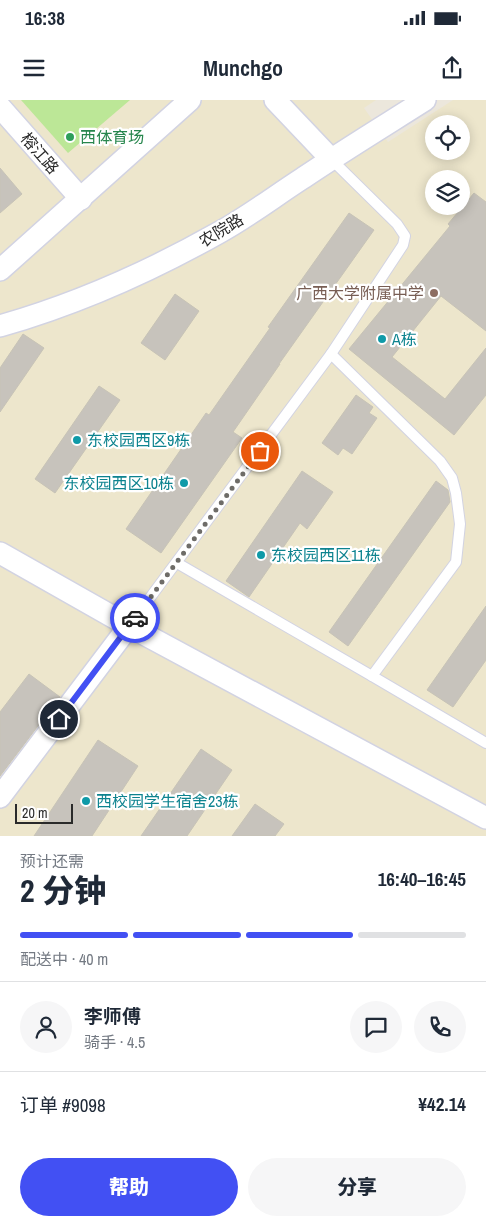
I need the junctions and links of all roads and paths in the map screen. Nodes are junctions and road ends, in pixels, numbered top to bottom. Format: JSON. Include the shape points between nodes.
{"nodes":[{"id":1,"x":190,"y":100,"type":"edge"},
{"id":2,"x":275,"y":100,"type":"edge"},
{"id":3,"x":425,"y":100,"type":"edge"},
{"id":4,"x":0,"y":106,"type":"edge"},
{"id":5,"x":331,"y":159,"type":"junction"},
{"id":6,"x":80,"y":199,"type":"junction"},
{"id":7,"x":0,"y":270,"type":"edge"},
{"id":8,"x":0,"y":326,"type":"edge"},
{"id":9,"x":331,"y":354,"type":"junction"},
{"id":10,"x":0,"y":553,"type":"edge"},
{"id":11,"x":177,"y":563,"type":"junction"},
{"id":12,"x":129,"y":626,"type":"junction"},
{"id":13,"x":372,"y":676,"type":"junction"},
{"id":14,"x":486,"y":743,"type":"edge"},
{"id":15,"x":0,"y":796,"type":"edge"},
{"id":16,"x":486,"y":818,"type":"edge"}],
"edges":[{"from":1,"to":6,"type":"street"},
{"from":2,"to":5,"type":"street"},
{"from":3,"to":5,"type":"street","name":"农院路"},
{"from":4,"to":6,"type":"street","name":"榕江路"},
{"from":5,"to":8,"type":"street","name":"农院路","via":[[221,231],[167,260],[100,291]]},
{"from":5,"to":9,"type":"lane","via":[[397,224],[405,236],[403,245]]},
{"from":6,"to":7,"type":"street"},
{"from":9,"to":11,"type":"lane"},
{"from":9,"to":13,"type":"lane","via":[[440,461],[452,478],[459,509],[456,562]]},
{"from":10,"to":12,"type":"street"},
{"from":11,"to":12,"type":"lane"},
{"from":11,"to":13,"type":"lane"},
{"from":12,"to":15,"type":"street"},
{"from":12,"to":16,"type":"street"},
{"from":13,"to":14,"type":"lane"}]}
